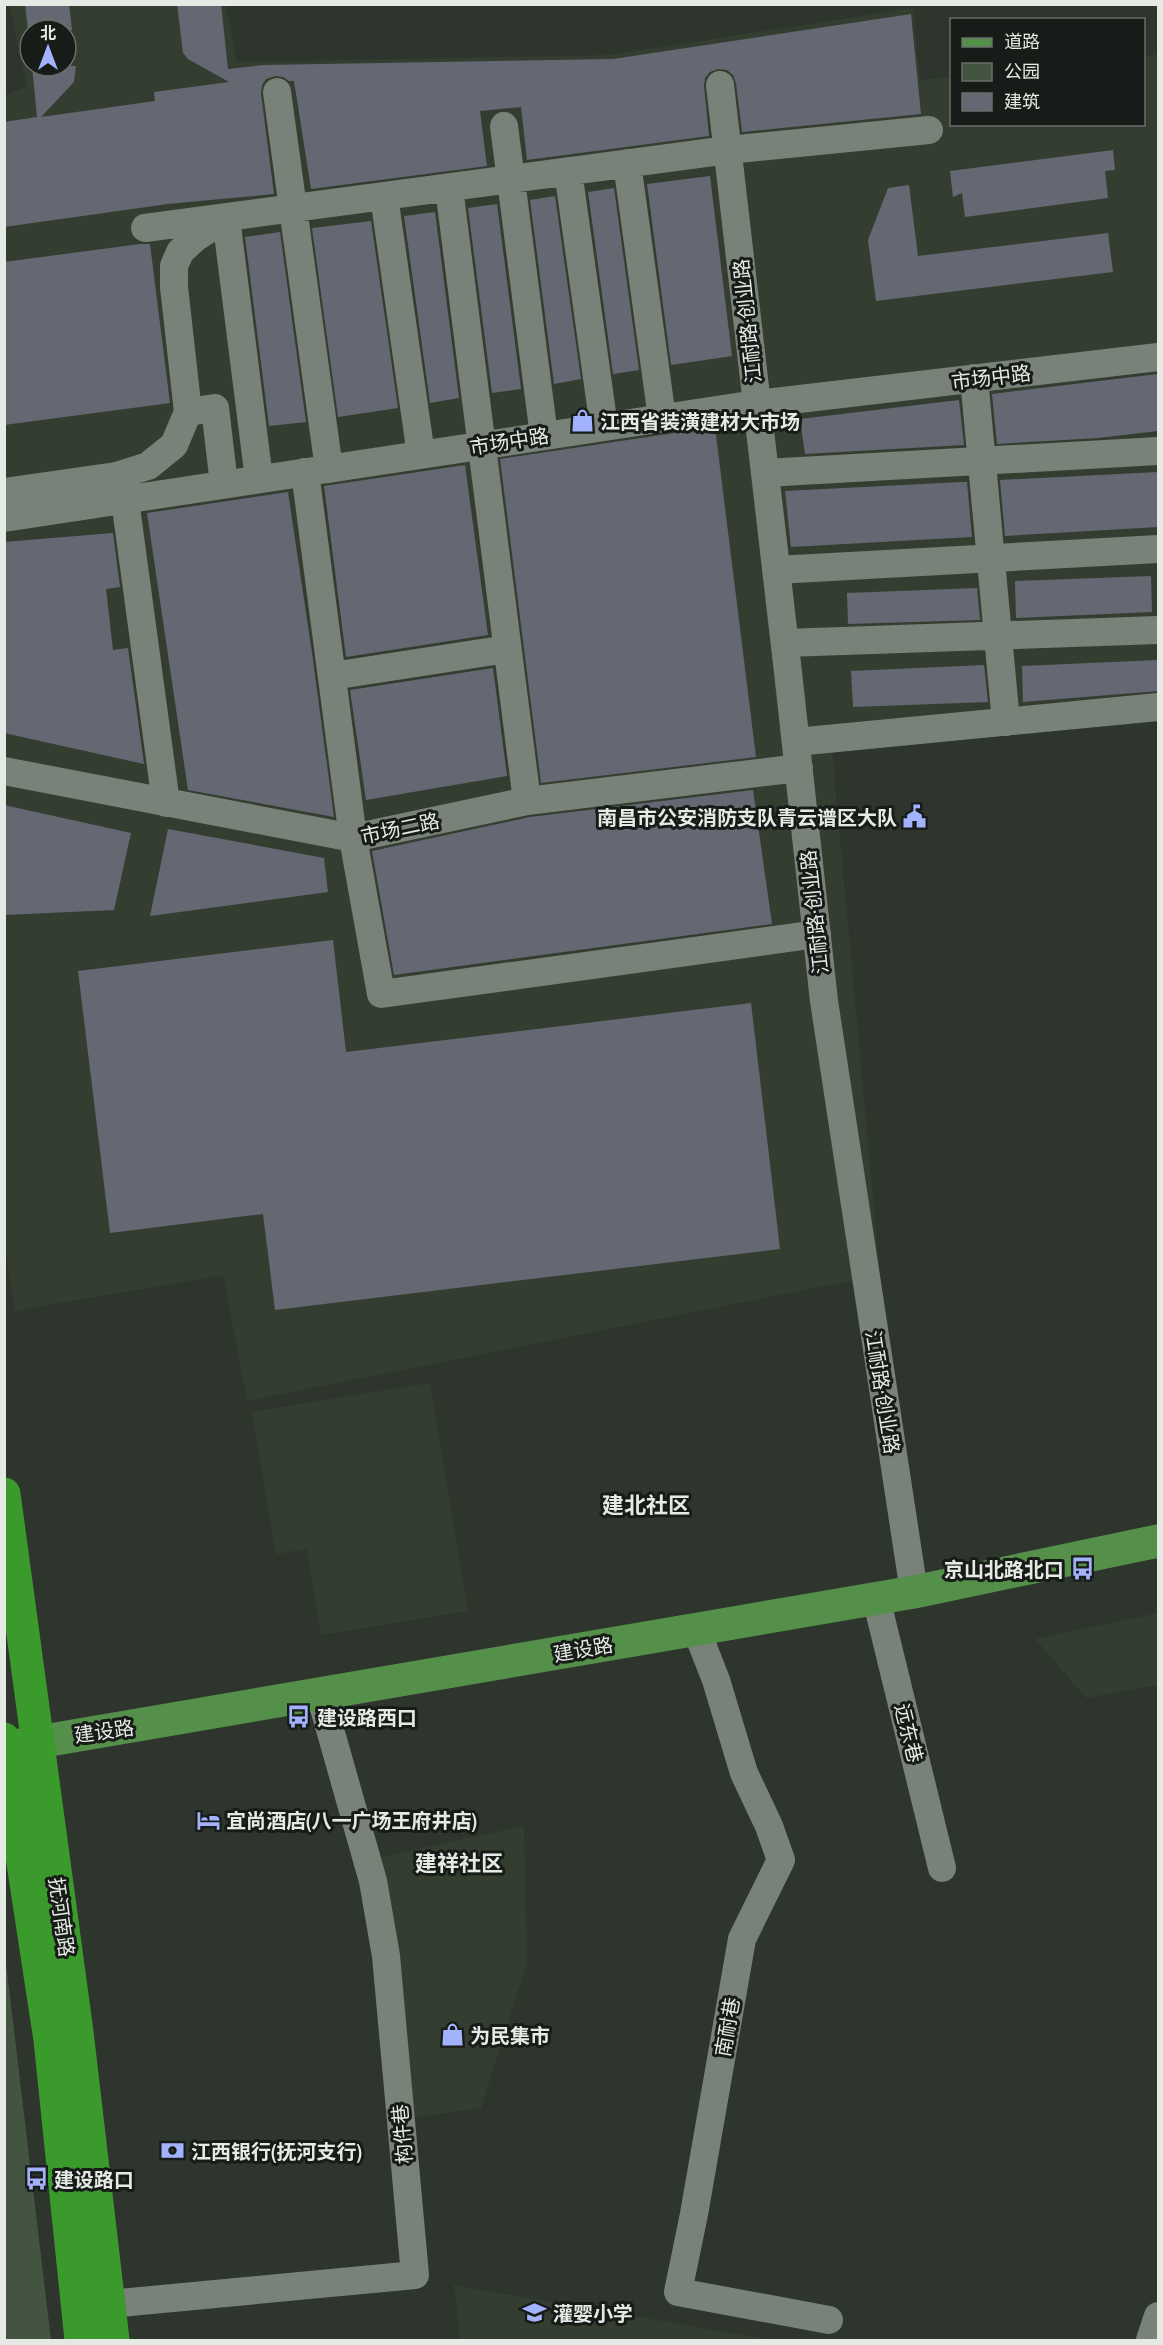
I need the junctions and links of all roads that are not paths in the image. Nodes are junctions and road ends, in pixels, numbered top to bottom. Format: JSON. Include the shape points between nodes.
{"nodes":[{"id":1,"x":720,"y":85,"type":"dead end"},
{"id":2,"x":278,"y":92,"type":"dead end"},
{"id":3,"x":504,"y":126,"type":"dead end"},
{"id":4,"x":929,"y":130,"type":"dead end"},
{"id":5,"x":728,"y":150,"type":"junction"},
{"id":6,"x":627,"y":164,"type":"junction"},
{"id":7,"x":568,"y":171,"type":"junction"},
{"id":8,"x":511,"y":179,"type":"junction"},
{"id":9,"x":449,"y":188,"type":"junction"},
{"id":10,"x":384,"y":196,"type":"junction"},
{"id":11,"x":293,"y":208,"type":"junction"},
{"id":12,"x":225,"y":218,"type":"junction"},
{"id":13,"x":145,"y":228,"type":"dead end"},
{"id":14,"x":1158,"y":357,"type":"edge"},
{"id":15,"x":974,"y":378,"type":"junction"},
{"id":16,"x":756,"y":404,"type":"junction"},
{"id":17,"x":188,"y":412,"type":"junction"},
{"id":18,"x":662,"y":418,"type":"junction"},
{"id":19,"x":604,"y":427,"type":"junction"},
{"id":20,"x":544,"y":436,"type":"junction"},
{"id":21,"x":481,"y":446,"type":"junction"},
{"id":22,"x":1158,"y":451,"type":"edge"},
{"id":23,"x":421,"y":455,"type":"junction"},
{"id":24,"x":982,"y":461,"type":"junction"},
{"id":25,"x":317,"y":471,"type":"junction"},
{"id":26,"x":765,"y":473,"type":"junction"},
{"id":27,"x":259,"y":479,"type":"junction"},
{"id":28,"x":224,"y":484,"type":"junction"},
{"id":29,"x":4,"y":492,"type":"edge"},
{"id":30,"x":125,"y":500,"type":"junction"},
{"id":31,"x":4,"y":518,"type":"edge"},
{"id":32,"x":1158,"y":549,"type":"edge"},
{"id":33,"x":991,"y":558,"type":"junction"},
{"id":34,"x":776,"y":570,"type":"junction"},
{"id":35,"x":1158,"y":630,"type":"edge"},
{"id":36,"x":998,"y":636,"type":"junction"},
{"id":37,"x":785,"y":643,"type":"junction"},
{"id":38,"x":507,"y":649,"type":"junction"},
{"id":39,"x":332,"y":676,"type":"junction"},
{"id":40,"x":1158,"y":707,"type":"edge"},
{"id":41,"x":1006,"y":722,"type":"junction"},
{"id":42,"x":797,"y":755,"type":"junction"},
{"id":43,"x":4,"y":771,"type":"edge"},
{"id":44,"x":527,"y":801,"type":"junction"},
{"id":45,"x":166,"y":803,"type":"junction"},
{"id":46,"x":353,"y":838,"type":"junction"},
{"id":47,"x":816,"y":934,"type":"junction"},
{"id":48,"x":4,"y":1494,"type":"edge"},
{"id":49,"x":1158,"y":1541,"type":"edge"},
{"id":50,"x":914,"y":1592,"type":"junction"},
{"id":51,"x":876,"y":1598,"type":"junction"},
{"id":52,"x":696,"y":1629,"type":"junction"},
{"id":53,"x":320,"y":1694,"type":"junction"},
{"id":54,"x":38,"y":1735,"type":"junction"},
{"id":55,"x":5,"y":1740,"type":"edge"},
{"id":56,"x":942,"y":1868,"type":"dead end"},
{"id":57,"x":109,"y":2304,"type":"junction"},
{"id":58,"x":1158,"y":2316,"type":"edge"},
{"id":59,"x":829,"y":2320,"type":"dead end"},
{"id":60,"x":81,"y":2340,"type":"edge"},
{"id":61,"x":113,"y":2340,"type":"edge"},
{"id":62,"x":1150,"y":2340,"type":"edge"}],
"edges":[{"from":1,"to":5,"type":"street","name":"江耐路·创业路"},
{"from":2,"to":11,"type":"street"},
{"from":3,"to":8,"type":"street"},
{"from":4,"to":5,"type":"street"},
{"from":5,"to":6,"type":"street"},
{"from":5,"to":16,"type":"street","name":"江耐路·创业路"},
{"from":6,"to":7,"type":"street"},
{"from":6,"to":18,"type":"street"},
{"from":7,"to":8,"type":"street"},
{"from":7,"to":19,"type":"street"},
{"from":8,"to":9,"type":"street"},
{"from":8,"to":20,"type":"street"},
{"from":9,"to":10,"type":"street"},
{"from":9,"to":21,"type":"street"},
{"from":10,"to":11,"type":"street"},
{"from":10,"to":23,"type":"street"},
{"from":11,"to":12,"type":"street"},
{"from":11,"to":25,"type":"street"},
{"from":12,"to":13,"type":"street"},
{"from":12,"to":17,"type":"street","via":[[180,252],[174,266]]},
{"from":12,"to":27,"type":"street"},
{"from":14,"to":15,"type":"street","name":"市场中路"},
{"from":15,"to":16,"type":"street","name":"市场中路"},
{"from":15,"to":24,"type":"street"},
{"from":16,"to":18,"type":"street","name":"市场中路"},
{"from":16,"to":26,"type":"street","name":"江耐路·创业路"},
{"from":17,"to":28,"type":"street","via":[[215,408]]},
{"from":17,"to":29,"type":"street","via":[[174,445],[148,466],[116,476]]},
{"from":18,"to":19,"type":"street","name":"市场中路"},
{"from":19,"to":20,"type":"street","name":"市场中路"},
{"from":20,"to":21,"type":"street","name":"市场中路"},
{"from":21,"to":23,"type":"street","name":"市场中路"},
{"from":21,"to":38,"type":"street"},
{"from":22,"to":24,"type":"street"},
{"from":23,"to":25,"type":"street","name":"市场中路"},
{"from":24,"to":26,"type":"street"},
{"from":24,"to":33,"type":"street"},
{"from":25,"to":27,"type":"street","name":"市场中路"},
{"from":25,"to":39,"type":"street"},
{"from":26,"to":34,"type":"street","name":"江耐路·创业路"},
{"from":27,"to":28,"type":"street","name":"市场中路"},
{"from":28,"to":30,"type":"street","name":"市场中路"},
{"from":30,"to":31,"type":"street","name":"市场中路"},
{"from":30,"to":45,"type":"street"},
{"from":32,"to":33,"type":"street"},
{"from":33,"to":34,"type":"street"},
{"from":33,"to":36,"type":"street"},
{"from":34,"to":37,"type":"street","name":"江耐路·创业路"},
{"from":35,"to":36,"type":"street"},
{"from":36,"to":37,"type":"street"},
{"from":36,"to":41,"type":"street"},
{"from":37,"to":42,"type":"street","name":"江耐路·创业路"},
{"from":38,"to":39,"type":"street"},
{"from":38,"to":44,"type":"street"},
{"from":39,"to":46,"type":"street"},
{"from":40,"to":41,"type":"street","name":"市场二路"},
{"from":41,"to":42,"type":"street","name":"市场二路"},
{"from":42,"to":44,"type":"street","name":"市场二路"},
{"from":42,"to":47,"type":"street","name":"江耐路·创业路"},
{"from":43,"to":45,"type":"street","name":"市场二路"},
{"from":44,"to":46,"type":"street","name":"市场二路"},
{"from":45,"to":46,"type":"street","name":"市场二路"},
{"from":46,"to":47,"type":"street","via":[[381,994]]},
{"from":47,"to":50,"type":"street","name":"江耐路·创业路"},
{"from":48,"to":54,"type":"highway","name":"抚河南路"},
{"from":49,"to":50,"type":"main road","name":"建设路"},
{"from":50,"to":51,"type":"main road","name":"建设路"},
{"from":51,"to":52,"type":"main road","name":"建设路"},
{"from":51,"to":56,"type":"street","name":"远东巷"},
{"from":52,"to":53,"type":"main road","name":"建设路"},
{"from":52,"to":59,"type":"street","name":"南耐巷","via":[[744,1773],[781,1860],[742,1939],[678,2292]]},
{"from":53,"to":54,"type":"main road","name":"建设路","via":[[151,1724]]},
{"from":53,"to":57,"type":"street","name":"构件巷","via":[[373,1881],[386,1956],[415,2275]]},
{"from":54,"to":55,"type":"main road","name":"建设路"},
{"from":54,"to":57,"type":"highway","name":"抚河南路"},
{"from":55,"to":60,"type":"highway","name":"抚河南路","via":[[50,2040]]},
{"from":57,"to":61,"type":"highway","name":"抚河南路"},
{"from":58,"to":62,"type":"street"}]}
